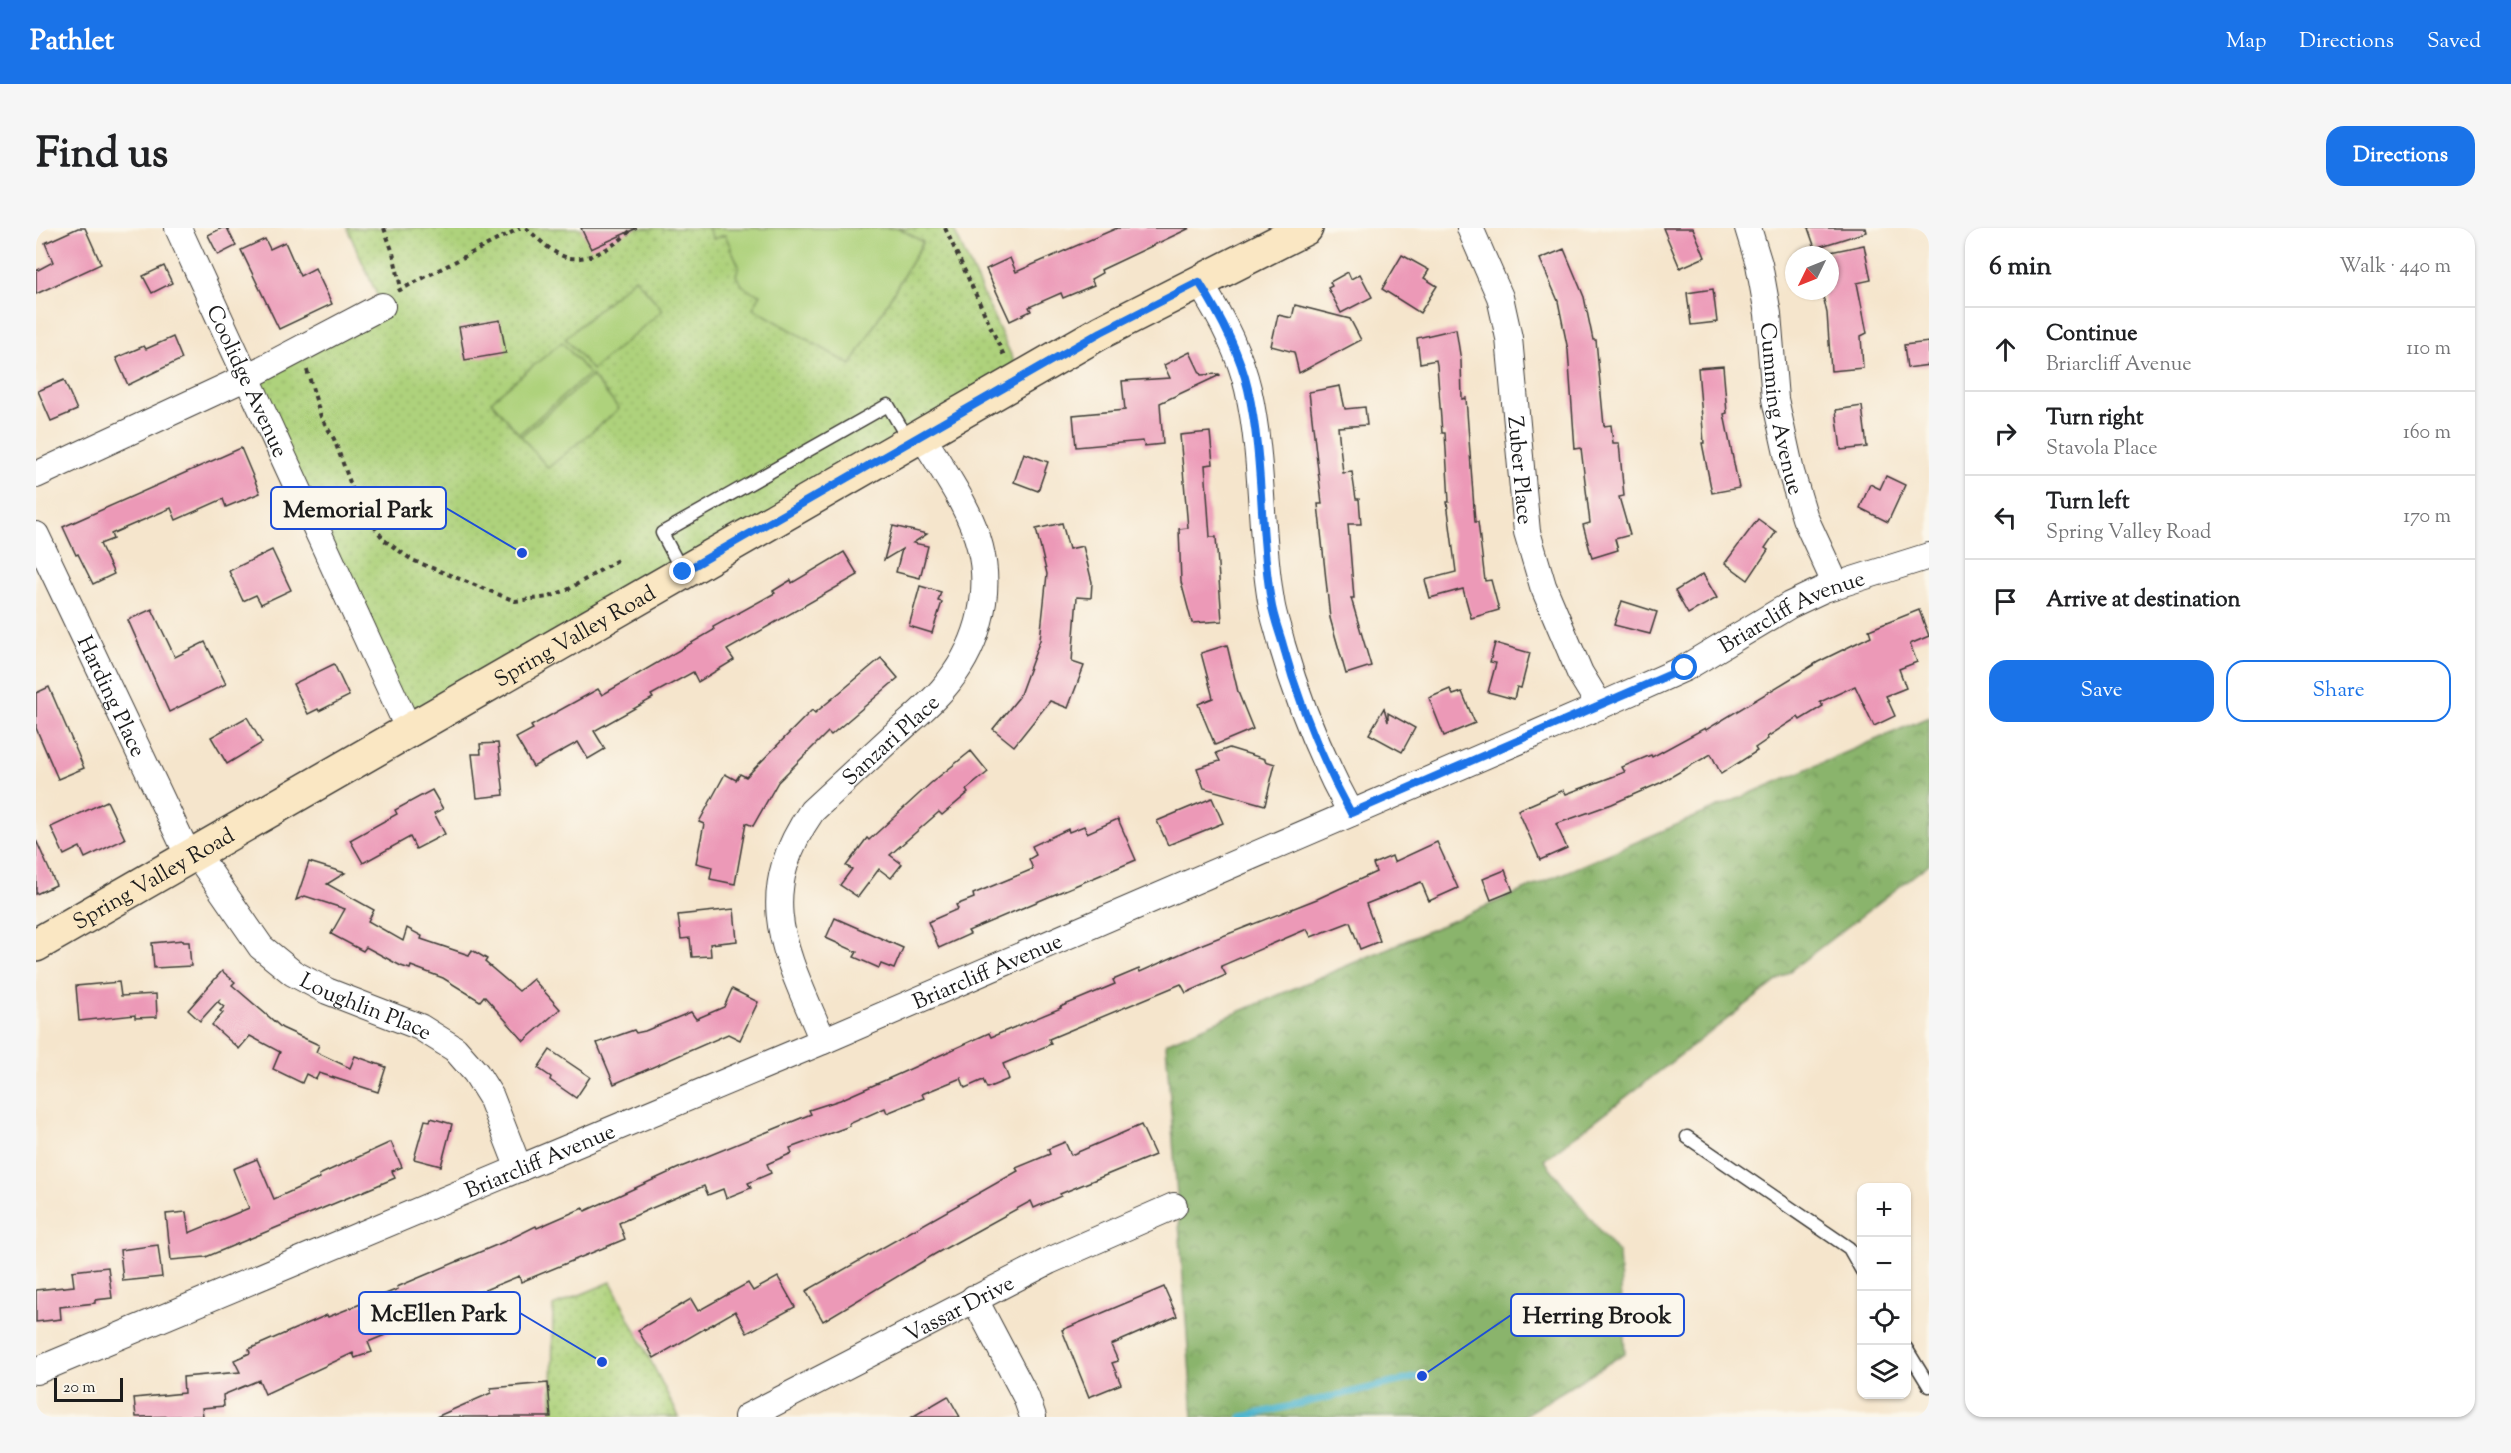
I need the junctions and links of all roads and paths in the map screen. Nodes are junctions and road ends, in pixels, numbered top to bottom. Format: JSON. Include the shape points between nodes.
{"nodes":[{"id":1,"x":178,"y":228,"type":"edge"},
{"id":2,"x":384,"y":228,"type":"edge"},
{"id":3,"x":520,"y":228,"type":"edge"},
{"id":4,"x":526,"y":228,"type":"edge"},
{"id":5,"x":633,"y":228,"type":"edge"},
{"id":6,"x":945,"y":228,"type":"edge"},
{"id":7,"x":1306,"y":228,"type":"edge"},
{"id":8,"x":1470,"y":228,"type":"edge"},
{"id":9,"x":1748,"y":228,"type":"edge"},
{"id":10,"x":1199,"y":282,"type":"junction"},
{"id":11,"x":401,"y":288,"type":"junction"},
{"id":12,"x":382,"y":306,"type":"joint"},
{"id":13,"x":300,"y":349,"type":"junction"},
{"id":14,"x":247,"y":377,"type":"junction"},
{"id":15,"x":1015,"y":381,"type":"junction"},
{"id":16,"x":915,"y":438,"type":"junction"},
{"id":17,"x":36,"y":475,"type":"edge"},
{"id":18,"x":36,"y":535,"type":"edge"},
{"id":19,"x":1929,"y":556,"type":"edge"},
{"id":20,"x":621,"y":558,"type":"dead end"},
{"id":21,"x":683,"y":572,"type":"junction"},
{"id":22,"x":1836,"y":585,"type":"junction"},
{"id":23,"x":1600,"y":706,"type":"junction"},
{"id":24,"x":409,"y":730,"type":"junction"},
{"id":25,"x":1351,"y":813,"type":"junction"},
{"id":26,"x":192,"y":855,"type":"junction"},
{"id":27,"x":36,"y":945,"type":"edge"},
{"id":28,"x":823,"y":1041,"type":"junction"},
{"id":29,"x":1687,"y":1137,"type":"dead end"},
{"id":30,"x":519,"y":1169,"type":"junction"},
{"id":31,"x":1174,"y":1206,"type":"dead end"},
{"id":32,"x":1857,"y":1262,"type":"edge"},
{"id":33,"x":974,"y":1298,"type":"junction"},
{"id":34,"x":1911,"y":1356,"type":"edge"},
{"id":35,"x":36,"y":1371,"type":"edge"},
{"id":36,"x":1929,"y":1386,"type":"edge"},
{"id":37,"x":747,"y":1417,"type":"edge"},
{"id":38,"x":1033,"y":1417,"type":"edge"}],
"edges":[{"from":1,"to":14,"type":"street","name":"Coolidge Avenue"},
{"from":2,"to":11,"type":"path"},
{"from":3,"to":11,"type":"path"},
{"from":4,"to":5,"type":"path","via":[[569,258],[591,256],[622,240]]},
{"from":6,"to":15,"type":"path"},
{"from":7,"to":10,"type":"street","name":"Spring Valley Road"},
{"from":8,"to":23,"type":"street","name":"Zuber Place","via":[[1500,297],[1509,338],[1527,532],[1543,586],[1580,673]]},
{"from":9,"to":22,"type":"street","name":"Cumming Avenue","via":[[1768,314],[1775,399],[1791,472],[1804,518]]},
{"from":10,"to":15,"type":"street","name":"Spring Valley Road"},
{"from":10,"to":25,"type":"street","via":[[1237,352],[1248,387],[1271,602],[1291,677],[1333,780]]},
{"from":11,"to":12,"type":"path"},
{"from":12,"to":13,"type":"street"},
{"from":13,"to":14,"type":"street"},
{"from":13,"to":20,"type":"path","via":[[312,381],[313,396],[358,504],[384,540],[412,560],[515,601],[549,597],[569,589]]},
{"from":14,"to":17,"type":"street"},
{"from":14,"to":24,"type":"street","name":"Coolidge Avenue"},
{"from":15,"to":16,"type":"street","name":"Spring Valley Road"},
{"from":16,"to":21,"type":"street","name":"Spring Valley Road"},
{"from":16,"to":21,"type":"lane","via":[[888,405],[662,533]]},
{"from":16,"to":28,"type":"street","name":"Sanzari Place","via":[[970,519],[980,547],[984,579],[982,614],[973,642],[941,692],[812,811],[785,861],[779,889],[784,945]]},
{"from":18,"to":26,"type":"street","name":"Harding Place"},
{"from":19,"to":22,"type":"street","name":"Briarcliff Avenue"},
{"from":21,"to":24,"type":"street","name":"Spring Valley Road"},
{"from":22,"to":23,"type":"street","name":"Briarcliff Avenue","via":[[1790,605],[1685,668]]},
{"from":23,"to":25,"type":"street","name":"Briarcliff Avenue"},
{"from":24,"to":26,"type":"street","name":"Spring Valley Road"},
{"from":25,"to":28,"type":"street","name":"Briarcliff Avenue"},
{"from":26,"to":27,"type":"street","name":"Spring Valley Road"},
{"from":26,"to":30,"type":"street","name":"Loughlin Place","via":[[261,947],[293,973],[327,991],[420,1027],[455,1049],[491,1097]]},
{"from":28,"to":30,"type":"street","name":"Briarcliff Avenue"},
{"from":29,"to":32,"type":"lane","via":[[1849,1248]]},
{"from":30,"to":35,"type":"street","name":"Briarcliff Avenue"},
{"from":31,"to":33,"type":"street","name":"Vassar Drive","via":[[1049,1260]]},
{"from":33,"to":37,"type":"street","name":"Vassar Drive"},
{"from":33,"to":38,"type":"street"},
{"from":34,"to":36,"type":"lane"}]}
